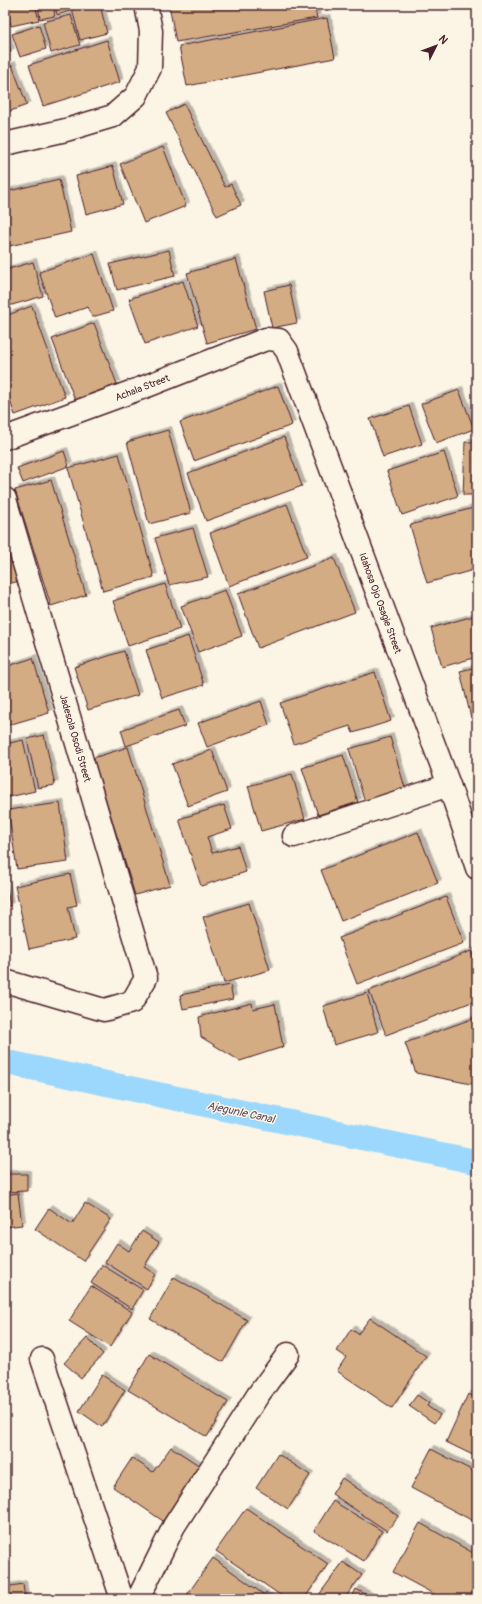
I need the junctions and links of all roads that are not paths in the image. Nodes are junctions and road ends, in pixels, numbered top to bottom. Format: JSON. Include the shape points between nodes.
{"nodes":[{"id":1,"x":146,"y":5,"type":"edge"},
{"id":2,"x":5,"y":144,"type":"edge"},
{"id":3,"x":279,"y":340,"type":"joint"},
{"id":4,"x":5,"y":438,"type":"edge"},
{"id":5,"x":5,"y":499,"type":"edge"},
{"id":6,"x":449,"y":785,"type":"junction"},
{"id":7,"x":294,"y":836,"type":"dead end"},
{"id":8,"x":477,"y":868,"type":"edge"},
{"id":9,"x":5,"y":981,"type":"edge"},
{"id":10,"x":288,"y":1354,"type":"dead end"},
{"id":11,"x":42,"y":1358,"type":"dead end"},
{"id":12,"x":122,"y":1599,"type":"edge"},
{"id":13,"x":138,"y":1599,"type":"edge"}],
"edges":[{"from":1,"to":2,"type":"street","via":[[151,32],[150,68],[136,96],[113,116]]},
{"from":3,"to":4,"type":"street","name":"Achala Street","via":[[266,339]]},
{"from":3,"to":6,"type":"street","name":"Idahosa Ojo Osagie Street","via":[[287,352]]},
{"from":5,"to":9,"type":"street","name":"Jadesola Osodi Street","via":[[146,978],[132,1002],[104,1010]]},
{"from":6,"to":7,"type":"street"},
{"from":6,"to":8,"type":"street","name":"Idahosa Ojo Osagie Street"},
{"from":10,"to":13,"type":"street","via":[[258,1395],[174,1526]]},
{"from":11,"to":12,"type":"street"}]}
